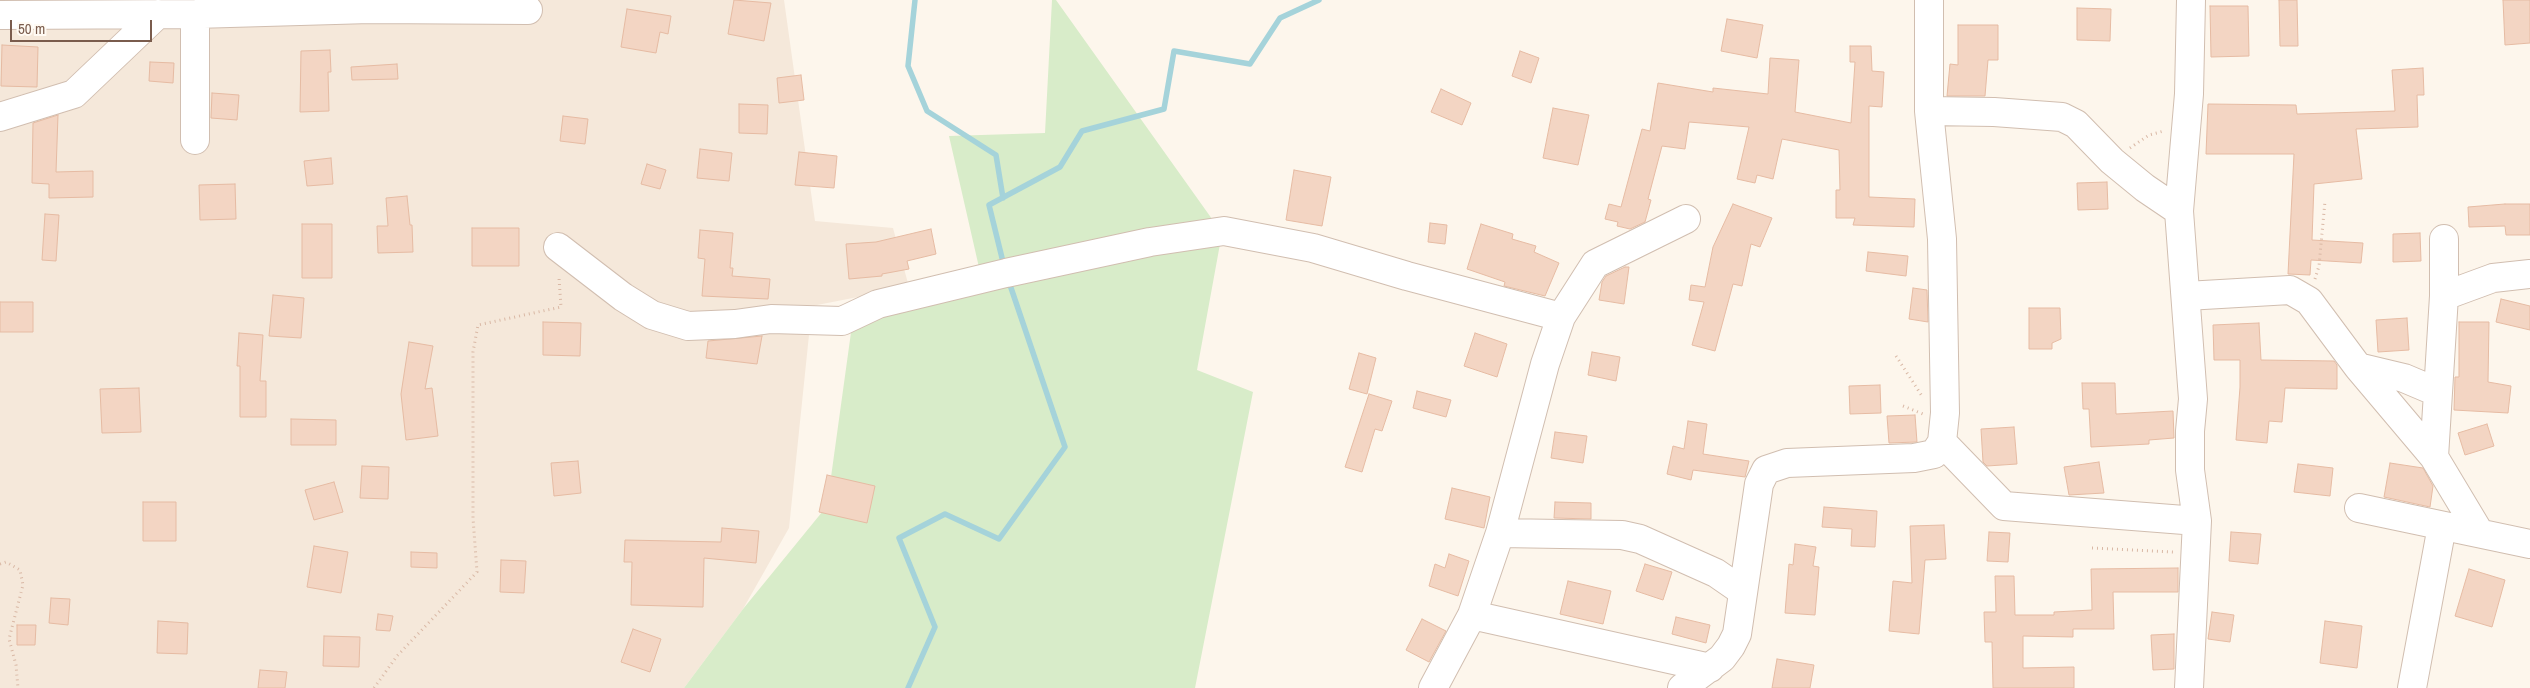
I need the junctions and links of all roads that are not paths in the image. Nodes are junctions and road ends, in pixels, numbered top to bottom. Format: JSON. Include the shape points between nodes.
{"nodes":[{"id":1,"x":1929,"y":0,"type":"edge"},
{"id":2,"x":2191,"y":0,"type":"edge"},
{"id":3,"x":528,"y":10,"type":"dead end"},
{"id":4,"x":158,"y":14,"type":"junction"},
{"id":5,"x":195,"y":14,"type":"junction"},
{"id":6,"x":0,"y":15,"type":"edge"},
{"id":7,"x":1929,"y":111,"type":"junction"},
{"id":8,"x":0,"y":117,"type":"edge"},
{"id":9,"x":195,"y":140,"type":"dead end"},
{"id":10,"x":2179,"y":211,"type":"junction"},
{"id":11,"x":1686,"y":219,"type":"dead end"},
{"id":12,"x":2444,"y":239,"type":"dead end"},
{"id":13,"x":558,"y":247,"type":"road end"},
{"id":14,"x":2530,"y":274,"type":"edge"},
{"id":15,"x":2186,"y":296,"type":"junction"},
{"id":16,"x":2444,"y":296,"type":"junction"},
{"id":17,"x":1561,"y":317,"type":"junction"},
{"id":18,"x":2358,"y":366,"type":"junction"},
{"id":19,"x":2437,"y":392,"type":"junction"},
{"id":20,"x":1942,"y":442,"type":"junction"},
{"id":21,"x":2434,"y":457,"type":"junction"},
{"id":22,"x":2359,"y":508,"type":"dead end"},
{"id":23,"x":2197,"y":521,"type":"junction"},
{"id":24,"x":2442,"y":526,"type":"junction"},
{"id":25,"x":2479,"y":532,"type":"junction"},
{"id":26,"x":1500,"y":533,"type":"junction"},
{"id":27,"x":2530,"y":544,"type":"edge"},
{"id":28,"x":1742,"y":591,"type":"junction"},
{"id":29,"x":1472,"y":615,"type":"junction"},
{"id":30,"x":1710,"y":668,"type":"junction"},
{"id":31,"x":1433,"y":688,"type":"edge"},
{"id":32,"x":1682,"y":688,"type":"edge"},
{"id":33,"x":2189,"y":688,"type":"edge"},
{"id":34,"x":2412,"y":688,"type":"edge"}],
"edges":[{"from":1,"to":7,"type":"street"},
{"from":2,"to":10,"type":"street","via":[[2189,94]]},
{"from":3,"to":5,"type":"street","via":[[370,9]]},
{"from":4,"to":5,"type":"street"},
{"from":4,"to":6,"type":"street"},
{"from":4,"to":8,"type":"street","via":[[74,94]]},
{"from":5,"to":9,"type":"street"},
{"from":7,"to":10,"type":"street","via":[[2062,117],[2088,135],[2112,161],[2145,188]]},
{"from":7,"to":20,"type":"street","via":[[1942,239],[1945,413]]},
{"from":10,"to":15,"type":"street"},
{"from":11,"to":17,"type":"street","via":[[1595,264]]},
{"from":12,"to":16,"type":"street"},
{"from":13,"to":17,"type":"street","via":[[623,298],[652,315],[688,326],[771,319],[842,321],[878,304],[1006,273],[1150,242],[1224,231],[1313,248]]},
{"from":14,"to":16,"type":"street","via":[[2493,278]]},
{"from":15,"to":18,"type":"street","via":[[2290,290],[2309,301]]},
{"from":15,"to":23,"type":"street","via":[[2193,399],[2190,470]]},
{"from":16,"to":19,"type":"street"},
{"from":17,"to":26,"type":"street","via":[[1545,364]]},
{"from":18,"to":19,"type":"street","via":[[2404,378]]},
{"from":18,"to":21,"type":"street"},
{"from":19,"to":21,"type":"street"},
{"from":20,"to":23,"type":"street","via":[[2004,506]]},
{"from":20,"to":28,"type":"street","via":[[1934,454],[1914,458],[1787,463],[1766,470],[1759,484]]},
{"from":21,"to":25,"type":"street"},
{"from":22,"to":24,"type":"street"},
{"from":23,"to":33,"type":"street"},
{"from":24,"to":25,"type":"street"},
{"from":24,"to":34,"type":"street"},
{"from":25,"to":27,"type":"street"},
{"from":26,"to":28,"type":"street","via":[[1622,535],[1640,539],[1716,573]]},
{"from":26,"to":29,"type":"street"},
{"from":28,"to":30,"type":"street","via":[[1737,634],[1731,646]]},
{"from":29,"to":30,"type":"street"},
{"from":29,"to":31,"type":"street"},
{"from":30,"to":32,"type":"street"}]}
